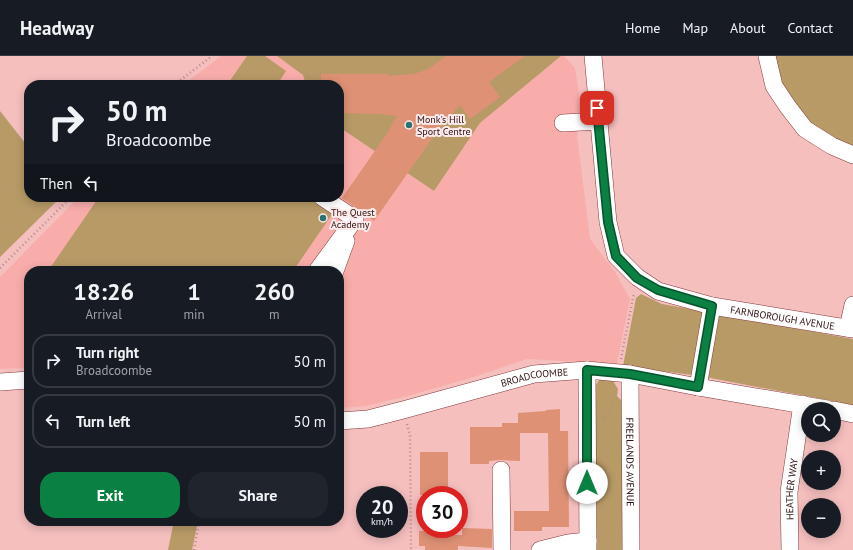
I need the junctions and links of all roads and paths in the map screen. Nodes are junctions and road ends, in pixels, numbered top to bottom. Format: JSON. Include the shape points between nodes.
{"nodes":[{"id":1,"x":212,"y":56,"type":"edge"},
{"id":2,"x":593,"y":56,"type":"edge"},
{"id":3,"x":767,"y":56,"type":"edge"},
{"id":4,"x":181,"y":80,"type":"edge"},
{"id":5,"x":599,"y":121,"type":"junction"},
{"id":6,"x":563,"y":123,"type":"dead end"},
{"id":7,"x":853,"y":155,"type":"edge"},
{"id":8,"x":66,"y":202,"type":"edge"},
{"id":9,"x":329,"y":202,"type":"edge"},
{"id":10,"x":354,"y":219,"type":"junction"},
{"id":11,"x":321,"y":266,"type":"edge"},
{"id":12,"x":337,"y":266,"type":"edge"},
{"id":13,"x":0,"y":268,"type":"edge"},
{"id":14,"x":637,"y":278,"type":"junction"},
{"id":15,"x":853,"y":305,"type":"edge"},
{"id":16,"x":712,"y":306,"type":"junction"},
{"id":17,"x":851,"y":328,"type":"edge"},
{"id":18,"x":587,"y":370,"type":"junction"},
{"id":19,"x":626,"y":378,"type":"junction"},
{"id":20,"x":24,"y":380,"type":"edge"},
{"id":21,"x":0,"y":382,"type":"edge"},
{"id":22,"x":698,"y":387,"type":"junction"},
{"id":23,"x":801,"y":404,"type":"edge"},
{"id":24,"x":404,"y":410,"type":"junction"},
{"id":25,"x":801,"y":411,"type":"edge"},
{"id":26,"x":841,"y":411,"type":"edge"},
{"id":27,"x":853,"y":414,"type":"edge"},
{"id":28,"x":344,"y":421,"type":"edge"},
{"id":29,"x":587,"y":439,"type":"junction"},
{"id":30,"x":501,"y":470,"type":"dead end"},
{"id":31,"x":198,"y":526,"type":"edge"},
{"id":32,"x":588,"y":545,"type":"edge"},
{"id":33,"x":568,"y":547,"type":"edge"},
{"id":34,"x":194,"y":550,"type":"edge"},
{"id":35,"x":411,"y":550,"type":"edge"},
{"id":36,"x":502,"y":550,"type":"edge"},
{"id":37,"x":540,"y":550,"type":"edge"},
{"id":38,"x":631,"y":550,"type":"edge"},
{"id":39,"x":790,"y":550,"type":"edge"}],
"edges":[{"from":1,"to":4,"type":"path"},
{"from":2,"to":5,"type":"street","name":"FARNBOROUGH AVENUE"},
{"from":3,"to":7,"type":"street","via":[[774,86],[805,129],[832,146]]},
{"from":5,"to":6,"type":"street"},
{"from":5,"to":14,"type":"street","name":"FARNBOROUGH AVENUE","via":[[608,222],[616,256]]},
{"from":8,"to":13,"type":"path"},
{"from":9,"to":10,"type":"street"},
{"from":10,"to":11,"type":"street"},
{"from":10,"to":12,"type":"street"},
{"from":14,"to":16,"type":"street","name":"FARNBOROUGH AVENUE","via":[[658,290]]},
{"from":14,"to":19,"type":"path"},
{"from":15,"to":17,"type":"street"},
{"from":16,"to":17,"type":"street","name":"FARNBOROUGH AVENUE"},
{"from":16,"to":22,"type":"street"},
{"from":18,"to":19,"type":"street","name":"BROADCOOMBE"},
{"from":18,"to":24,"type":"street","name":"BROADCOOMBE","via":[[534,374]]},
{"from":18,"to":29,"type":"street"},
{"from":19,"to":22,"type":"street","name":"BROADCOOMBE"},
{"from":19,"to":29,"type":"path"},
{"from":19,"to":38,"type":"street","name":"FREELANDS AVENUE"},
{"from":20,"to":21,"type":"street"},
{"from":22,"to":23,"type":"street","name":"BROADCOOMBE"},
{"from":24,"to":28,"type":"street","name":"BROADCOOMBE","via":[[368,419]]},
{"from":24,"to":35,"type":"path","via":[[410,434]]},
{"from":25,"to":39,"type":"street","name":"HEATHER WAY","via":[[789,492]]},
{"from":26,"to":27,"type":"street"},
{"from":29,"to":32,"type":"street"},
{"from":30,"to":36,"type":"street"},
{"from":31,"to":34,"type":"path"},
{"from":32,"to":33,"type":"street"},
{"from":33,"to":37,"type":"street"}]}
